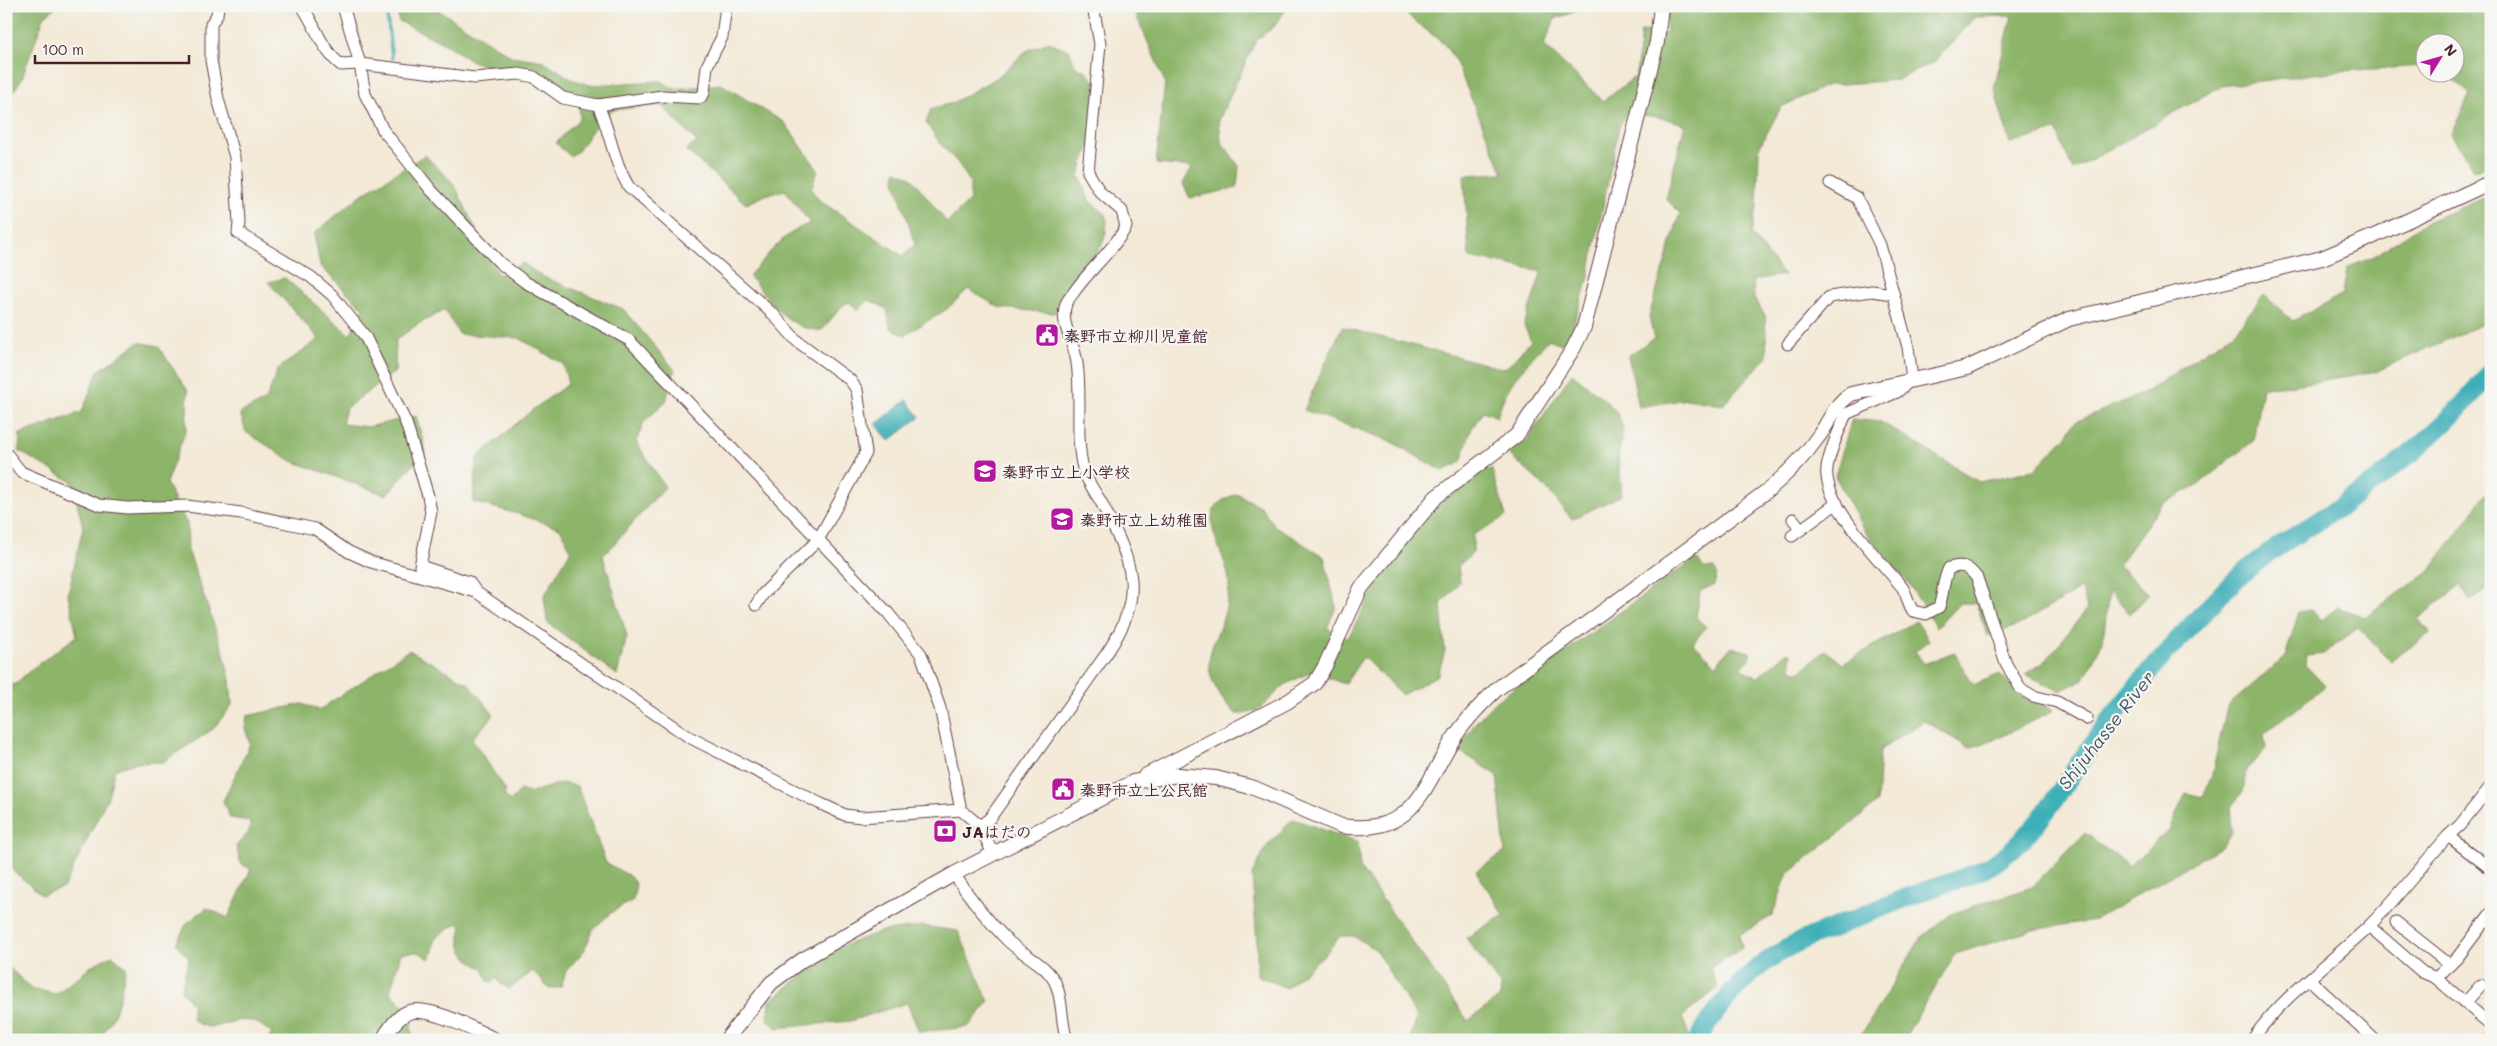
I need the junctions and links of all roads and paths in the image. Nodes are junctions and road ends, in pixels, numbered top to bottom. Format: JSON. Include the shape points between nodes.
{"nodes":[{"id":1,"x":218,"y":6,"type":"edge"},
{"id":2,"x":302,"y":6,"type":"edge"},
{"id":3,"x":343,"y":6,"type":"edge"},
{"id":4,"x":726,"y":6,"type":"edge"},
{"id":5,"x":1093,"y":6,"type":"edge"},
{"id":6,"x":1660,"y":6,"type":"edge"},
{"id":7,"x":360,"y":64,"type":"junction"},
{"id":8,"x":598,"y":105,"type":"junction"},
{"id":9,"x":2491,"y":182,"type":"edge"},
{"id":10,"x":1830,"y":183,"type":"dead end"},
{"id":11,"x":1893,"y":294,"type":"junction"},
{"id":12,"x":1788,"y":344,"type":"dead end"},
{"id":13,"x":1912,"y":380,"type":"junction"},
{"id":14,"x":6,"y":453,"type":"edge"},
{"id":15,"x":1837,"y":503,"type":"junction"},
{"id":16,"x":1793,"y":519,"type":"dead end"},
{"id":17,"x":818,"y":540,"type":"junction"},
{"id":18,"x":476,"y":592,"type":"junction"},
{"id":19,"x":756,"y":605,"type":"dead end"},
{"id":20,"x":2087,"y":719,"type":"dead end"},
{"id":21,"x":1133,"y":782,"type":"junction"},
{"id":22,"x":2491,"y":786,"type":"edge"},
{"id":23,"x":961,"y":810,"type":"junction"},
{"id":24,"x":980,"y":826,"type":"junction"},
{"id":25,"x":2448,"y":836,"type":"junction"},
{"id":26,"x":993,"y":854,"type":"junction"},
{"id":27,"x":2491,"y":870,"type":"edge"},
{"id":28,"x":954,"y":874,"type":"junction"},
{"id":29,"x":2491,"y":913,"type":"edge"},
{"id":30,"x":2396,"y":922,"type":"dead end"},
{"id":31,"x":2369,"y":926,"type":"junction"},
{"id":32,"x":2450,"y":965,"type":"junction"},
{"id":33,"x":2436,"y":978,"type":"junction"},
{"id":34,"x":2308,"y":979,"type":"junction"},
{"id":35,"x":2481,"y":985,"type":"dead end"},
{"id":36,"x":2465,"y":1003,"type":"junction"},
{"id":37,"x":2491,"y":1025,"type":"edge"},
{"id":38,"x":383,"y":1040,"type":"edge"},
{"id":39,"x":494,"y":1040,"type":"edge"},
{"id":40,"x":726,"y":1040,"type":"edge"},
{"id":41,"x":1067,"y":1040,"type":"edge"},
{"id":42,"x":2252,"y":1040,"type":"edge"},
{"id":43,"x":2375,"y":1040,"type":"edge"}],
"edges":[{"from":1,"to":18,"type":"street","via":[[211,24],[210,44],[218,99],[235,157],[238,233],[311,277],[332,295],[365,336],[406,423],[428,496],[430,512],[420,566],[469,582]]},
{"from":2,"to":7,"type":"street","via":[[332,58],[341,65]]},
{"from":3,"to":7,"type":"street"},
{"from":4,"to":8,"type":"street","via":[[722,37],[707,66],[704,93],[700,98],[662,96]]},
{"from":5,"to":24,"type":"street","via":[[1100,44],[1088,172],[1100,192],[1122,211],[1126,227],[1118,242],[1087,274],[1066,304],[1064,320],[1077,362],[1083,469],[1121,541],[1130,563],[1132,587],[1118,636],[990,818]]},
{"from":6,"to":21,"type":"street","via":[[1657,42],[1584,327],[1517,435],[1436,497],[1416,519],[1361,588],[1315,683],[1287,702]]},
{"from":7,"to":8,"type":"street","via":[[475,78],[519,74],[534,77],[563,98]]},
{"from":7,"to":17,"type":"street","via":[[365,94],[383,130],[431,190],[500,263],[525,282],[629,340]]},
{"from":8,"to":17,"type":"street","via":[[621,176],[629,187],[773,314],[797,341],[850,380],[857,390],[866,453]]},
{"from":9,"to":13,"type":"street","via":[[2322,258],[2069,319],[1967,368]]},
{"from":10,"to":11,"type":"street","via":[[1857,198],[1880,245]]},
{"from":11,"to":12,"type":"street","via":[[1872,291],[1829,297]]},
{"from":11,"to":13,"type":"street","via":[[1908,348]]},
{"from":13,"to":15,"type":"street","via":[[1897,392],[1846,414],[1834,441],[1827,470],[1828,485]]},
{"from":13,"to":21,"type":"street","via":[[1843,398],[1819,436],[1767,491],[1497,689],[1478,706],[1452,741],[1422,797],[1400,816],[1376,826],[1341,826],[1254,788],[1216,778],[1178,775]]},
{"from":14,"to":18,"type":"street","via":[[21,472],[99,505],[127,508],[187,506],[241,513],[315,529],[372,562]]},
{"from":15,"to":16,"type":"street","via":[[1796,532]]},
{"from":15,"to":20,"type":"street","via":[[1872,555],[1903,589],[1914,611],[1926,614],[1939,607],[1944,594],[1942,581],[1949,568],[1961,564],[1970,568],[1977,578],[2006,664],[2021,689],[2033,696],[2057,702]]},
{"from":17,"to":19,"type":"street","via":[[763,594]]},
{"from":17,"to":23,"type":"street","via":[[888,613],[921,654],[940,708]]},
{"from":18,"to":23,"type":"street","via":[[689,737],[819,803],[861,817]]},
{"from":21,"to":26,"type":"street"},
{"from":22,"to":25,"type":"street"},
{"from":23,"to":24,"type":"street"},
{"from":24,"to":26,"type":"street"},
{"from":25,"to":27,"type":"street"},
{"from":25,"to":31,"type":"street"},
{"from":26,"to":28,"type":"street"},
{"from":28,"to":40,"type":"street","via":[[802,960],[771,983]]},
{"from":28,"to":41,"type":"street","via":[[975,905],[1009,942],[1043,967],[1057,986]]},
{"from":29,"to":32,"type":"street"},
{"from":30,"to":32,"type":"street"},
{"from":31,"to":33,"type":"street","via":[[2422,972]]},
{"from":31,"to":34,"type":"street"},
{"from":32,"to":33,"type":"street"},
{"from":33,"to":36,"type":"street"},
{"from":34,"to":42,"type":"street","via":[[2263,1024]]},
{"from":34,"to":43,"type":"street"},
{"from":35,"to":36,"type":"street"},
{"from":36,"to":37,"type":"street"},
{"from":38,"to":39,"type":"street","via":[[400,1018],[410,1012],[422,1011]]}]}
